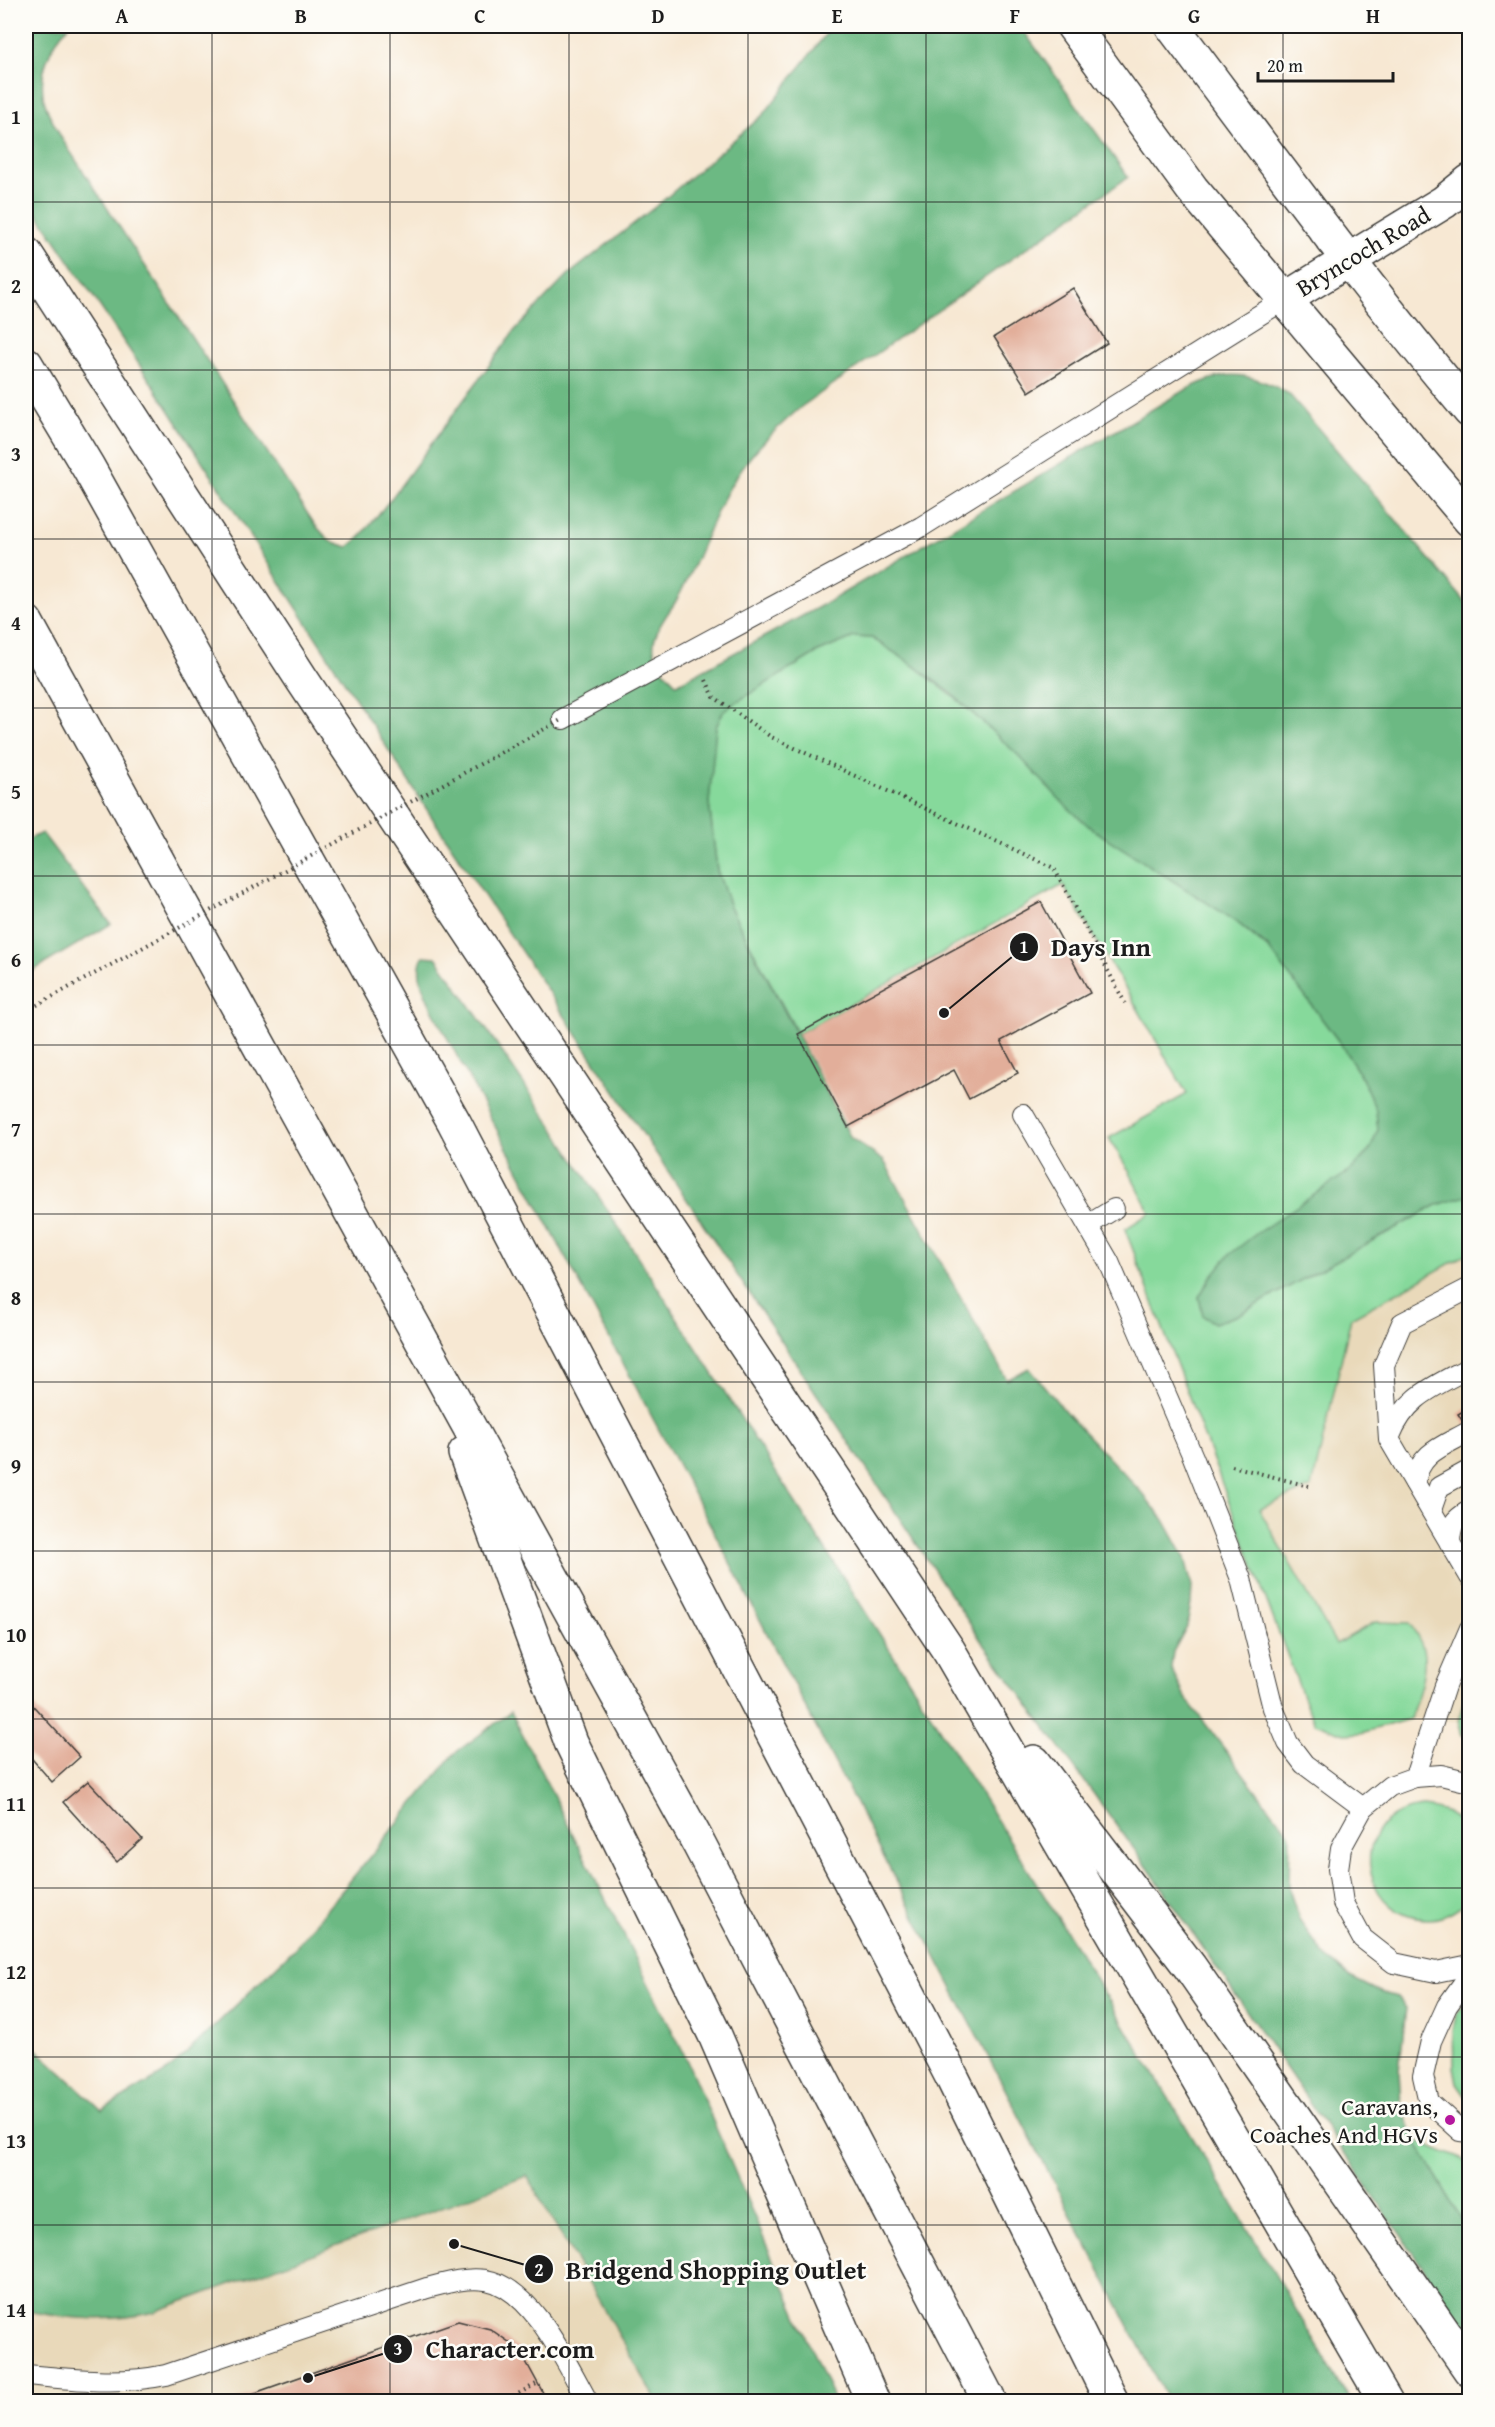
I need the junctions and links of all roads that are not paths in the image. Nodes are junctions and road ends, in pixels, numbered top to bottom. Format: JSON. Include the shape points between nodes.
{"nodes":[{"id":1,"x":1073,"y":26,"type":"edge"},
{"id":2,"x":1172,"y":26,"type":"edge"},
{"id":3,"x":1470,"y":181,"type":"edge"},
{"id":4,"x":26,"y":254,"type":"edge"},
{"id":5,"x":1349,"y":260,"type":"junction"},
{"id":6,"x":1285,"y":299,"type":"junction"},
{"id":7,"x":26,"y":364,"type":"edge"},
{"id":8,"x":1470,"y":411,"type":"edge"},
{"id":9,"x":1470,"y":520,"type":"edge"},
{"id":10,"x":26,"y":622,"type":"edge"},
{"id":11,"x":563,"y":719,"type":"road end"},
{"id":12,"x":1023,"y":1114,"type":"dead end"},
{"id":13,"x":1114,"y":1209,"type":"dead end"},
{"id":14,"x":1088,"y":1225,"type":"junction"},
{"id":15,"x":1470,"y":1288,"type":"edge"},
{"id":16,"x":427,"y":1350,"type":"junction"},
{"id":17,"x":1470,"y":1367,"type":"edge"},
{"id":18,"x":1470,"y":1431,"type":"edge"},
{"id":19,"x":1389,"y":1439,"type":"junction"},
{"id":20,"x":1470,"y":1470,"type":"edge"},
{"id":21,"x":1415,"y":1483,"type":"junction"},
{"id":22,"x":1431,"y":1510,"type":"junction"},
{"id":23,"x":1470,"y":1510,"type":"edge"},
{"id":24,"x":1450,"y":1543,"type":"junction"},
{"id":25,"x":1468,"y":1568,"type":"edge"},
{"id":26,"x":1470,"y":1628,"type":"edge"},
{"id":27,"x":949,"y":1651,"type":"junction"},
{"id":28,"x":1416,"y":1777,"type":"junction"},
{"id":29,"x":1470,"y":1782,"type":"edge"},
{"id":30,"x":1363,"y":1808,"type":"junction"},
{"id":31,"x":1470,"y":1965,"type":"edge"},
{"id":32,"x":1470,"y":1974,"type":"edge"},
{"id":33,"x":1470,"y":2132,"type":"edge"},
{"id":34,"x":1470,"y":2370,"type":"edge"},
{"id":35,"x":26,"y":2375,"type":"edge"},
{"id":36,"x":588,"y":2402,"type":"edge"},
{"id":37,"x":873,"y":2402,"type":"edge"},
{"id":38,"x":990,"y":2402,"type":"edge"},
{"id":39,"x":1112,"y":2402,"type":"edge"},
{"id":40,"x":1386,"y":2402,"type":"edge"}],
"edges":[{"from":1,"to":6,"type":"main road","via":[[1192,189]]},
{"from":2,"to":5,"type":"main road"},
{"from":3,"to":5,"type":"main road","name":"Bryncoch Road","via":[[1444,202]]},
{"from":4,"to":27,"type":"main road","via":[[303,681]]},
{"from":5,"to":6,"type":"main road","name":"Bryncoch Road"},
{"from":5,"to":8,"type":"main road"},
{"from":6,"to":9,"type":"main road"},
{"from":6,"to":11,"type":"lane","via":[[921,527]]},
{"from":7,"to":39,"type":"main road","via":[[88,467],[454,1122],[953,2079]]},
{"from":10,"to":16,"type":"main road"},
{"from":12,"to":14,"type":"lane"},
{"from":13,"to":14,"type":"lane"},
{"from":14,"to":30,"type":"lane","via":[[1109,1262],[1241,1579],[1274,1708],[1288,1743],[1304,1764]]},
{"from":15,"to":19,"type":"lane","via":[[1402,1323],[1384,1365]]},
{"from":16,"to":37,"type":"main road","via":[[572,1742],[714,2033]]},
{"from":16,"to":38,"type":"main road","via":[[699,1844]]},
{"from":17,"to":19,"type":"lane","via":[[1411,1401],[1397,1419]]},
{"from":18,"to":21,"type":"lane","via":[[1423,1458]]},
{"from":19,"to":21,"type":"lane"},
{"from":20,"to":22,"type":"lane","via":[[1439,1487]]},
{"from":21,"to":22,"type":"lane"},
{"from":22,"to":24,"type":"lane"},
{"from":23,"to":24,"type":"lane","via":[[1456,1518]]},
{"from":24,"to":25,"type":"lane"},
{"from":26,"to":28,"type":"lane","via":[[1445,1686]]},
{"from":27,"to":34,"type":"main road","via":[[1190,1967]]},
{"from":27,"to":40,"type":"main road"},
{"from":28,"to":29,"type":"lane","via":[[1441,1775]]},
{"from":28,"to":30,"type":"lane","via":[[1390,1786]]},
{"from":30,"to":31,"type":"lane","via":[[1341,1848],[1338,1869],[1343,1902],[1362,1938],[1394,1963],[1436,1972]]},
{"from":32,"to":33,"type":"lane","via":[[1431,2041],[1423,2076],[1429,2102],[1461,2131]]},
{"from":35,"to":36,"type":"lane","via":[[107,2381],[166,2375],[427,2288],[473,2279],[503,2286],[516,2295],[539,2321]]}]}
